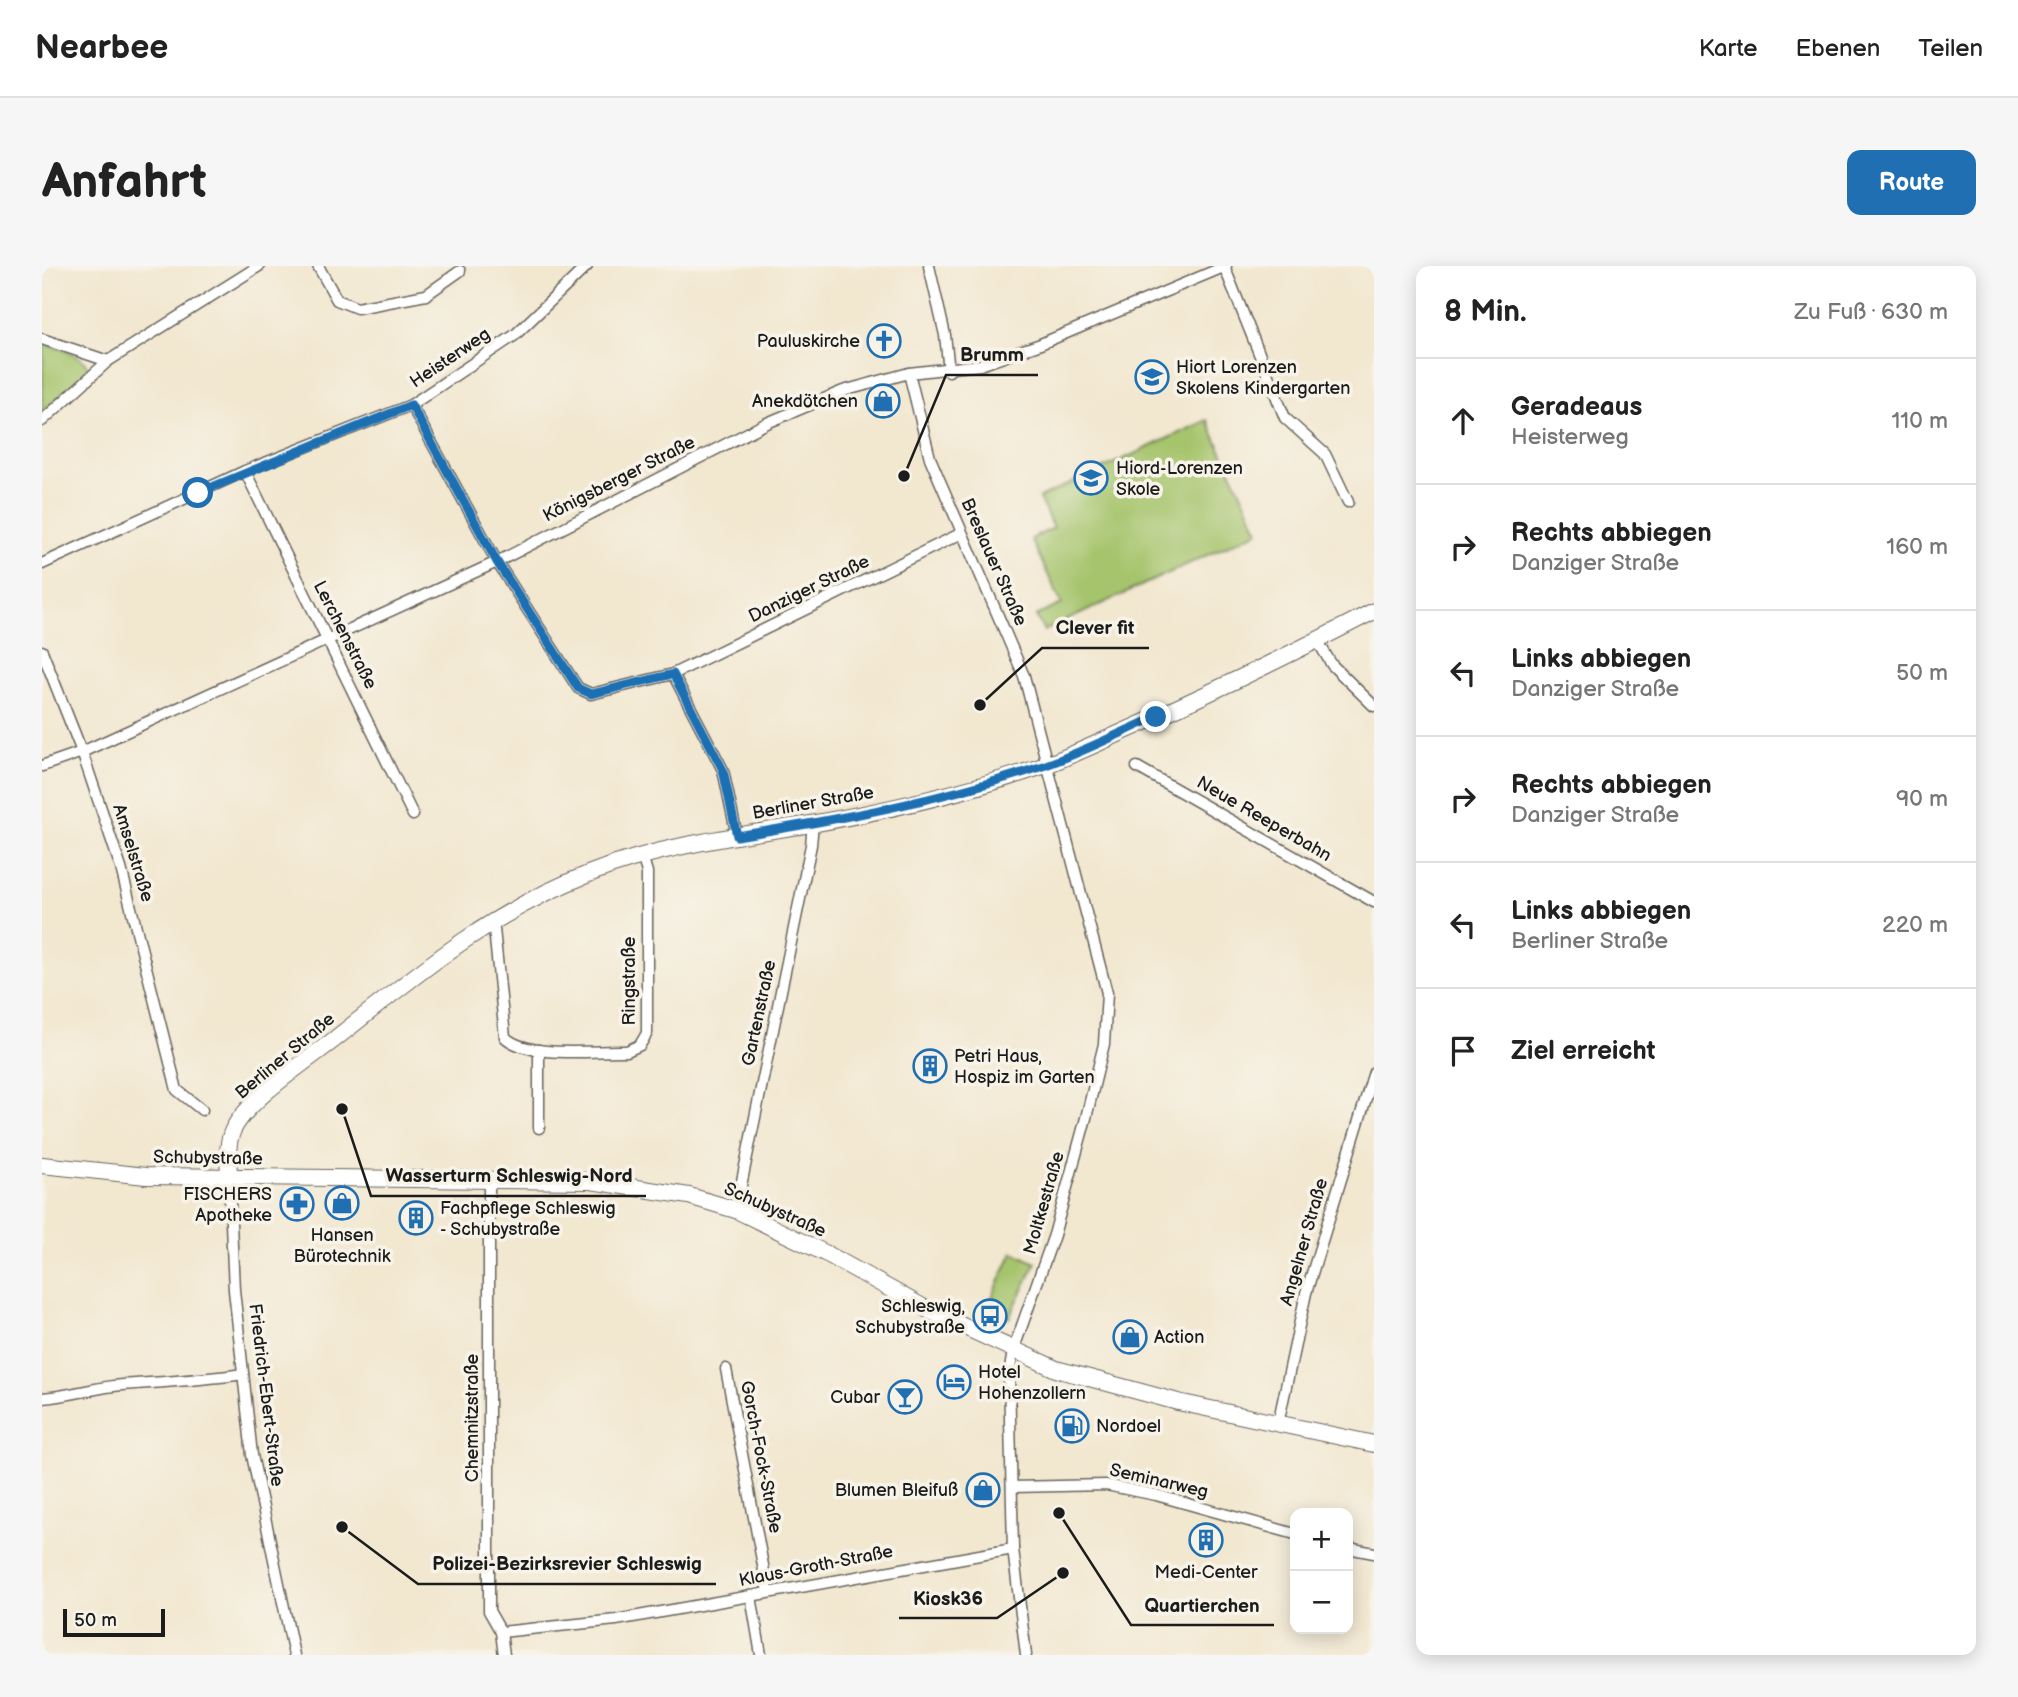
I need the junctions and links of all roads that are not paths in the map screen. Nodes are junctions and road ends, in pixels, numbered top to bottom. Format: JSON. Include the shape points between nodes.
{"nodes":[{"id":1,"x":259,"y":266,"type":"edge"},
{"id":2,"x":318,"y":266,"type":"edge"},
{"id":3,"x":929,"y":266,"type":"edge"},
{"id":4,"x":1225,"y":266,"type":"edge"},
{"id":5,"x":585,"y":267,"type":"edge"},
{"id":6,"x":460,"y":271,"type":"dead end"},
{"id":7,"x":42,"y":339,"type":"edge"},
{"id":8,"x":108,"y":361,"type":"junction"},
{"id":9,"x":949,"y":371,"type":"junction"},
{"id":10,"x":909,"y":373,"type":"junction"},
{"id":11,"x":411,"y":405,"type":"junction"},
{"id":12,"x":42,"y":421,"type":"edge"},
{"id":13,"x":246,"y":471,"type":"junction"},
{"id":14,"x":1348,"y":502,"type":"dead end"},
{"id":15,"x":960,"y":534,"type":"junction"},
{"id":16,"x":497,"y":562,"type":"junction"},
{"id":17,"x":42,"y":564,"type":"edge"},
{"id":18,"x":1374,"y":611,"type":"edge"},
{"id":19,"x":329,"y":640,"type":"junction"},
{"id":20,"x":1317,"y":640,"type":"junction"},
{"id":21,"x":42,"y":651,"type":"edge"},
{"id":22,"x":673,"y":674,"type":"junction"},
{"id":23,"x":1374,"y":706,"type":"edge"},
{"id":24,"x":82,"y":752,"type":"junction"},
{"id":25,"x":1046,"y":765,"type":"junction"},
{"id":26,"x":42,"y":766,"type":"edge"},
{"id":27,"x":1137,"y":768,"type":"dead end"},
{"id":28,"x":413,"y":815,"type":"dead end"},
{"id":29,"x":813,"y":823,"type":"junction"},
{"id":30,"x":737,"y":836,"type":"junction"},
{"id":31,"x":642,"y":856,"type":"junction"},
{"id":32,"x":1374,"y":902,"type":"edge"},
{"id":33,"x":494,"y":919,"type":"junction"},
{"id":34,"x":539,"y":1050,"type":"junction"},
{"id":35,"x":1374,"y":1072,"type":"edge"},
{"id":36,"x":202,"y":1110,"type":"dead end"},
{"id":37,"x":539,"y":1128,"type":"dead end"},
{"id":38,"x":42,"y":1165,"type":"edge"},
{"id":39,"x":229,"y":1178,"type":"junction"},
{"id":40,"x":489,"y":1178,"type":"junction"},
{"id":41,"x":736,"y":1210,"type":"junction"},
{"id":42,"x":1013,"y":1351,"type":"junction"},
{"id":43,"x":726,"y":1369,"type":"dead end"},
{"id":44,"x":243,"y":1374,"type":"junction"},
{"id":45,"x":42,"y":1398,"type":"edge"},
{"id":46,"x":1278,"y":1424,"type":"junction"},
{"id":47,"x":1374,"y":1444,"type":"edge"},
{"id":48,"x":1012,"y":1487,"type":"junction"},
{"id":49,"x":1290,"y":1533,"type":"edge"},
{"id":50,"x":1013,"y":1549,"type":"junction"},
{"id":51,"x":1353,"y":1549,"type":"edge"},
{"id":52,"x":1374,"y":1553,"type":"edge"},
{"id":53,"x":768,"y":1592,"type":"junction"},
{"id":54,"x":751,"y":1596,"type":"junction"},
{"id":55,"x":501,"y":1632,"type":"junction"},
{"id":56,"x":294,"y":1655,"type":"edge"},
{"id":57,"x":504,"y":1655,"type":"edge"},
{"id":58,"x":761,"y":1655,"type":"edge"},
{"id":59,"x":1026,"y":1655,"type":"edge"}],
"edges":[{"from":1,"to":8,"type":"street"},
{"from":2,"to":6,"type":"street","via":[[337,300],[357,308],[426,295]]},
{"from":3,"to":9,"type":"street"},
{"from":4,"to":9,"type":"street","name":"Königsberger Straße","via":[[1038,345]]},
{"from":4,"to":14,"type":"street","via":[[1285,418],[1325,454]]},
{"from":5,"to":11,"type":"street","name":"Heisterweg","via":[[515,335]]},
{"from":7,"to":8,"type":"street"},
{"from":8,"to":12,"type":"street"},
{"from":9,"to":10,"type":"street","name":"Königsberger Straße"},
{"from":10,"to":15,"type":"street","name":"Breslauer Straße","via":[[930,458]]},
{"from":10,"to":16,"type":"street","name":"Königsberger Straße","via":[[842,391],[767,423]]},
{"from":11,"to":13,"type":"street","name":"Heisterweg"},
{"from":11,"to":16,"type":"street","name":"Danziger Straße"},
{"from":13,"to":17,"type":"street","name":"Heisterweg"},
{"from":13,"to":19,"type":"street","name":"Lerchenstraße"},
{"from":15,"to":22,"type":"street","name":"Danziger Straße"},
{"from":15,"to":25,"type":"street","name":"Breslauer Straße","via":[[1014,648]]},
{"from":16,"to":19,"type":"street","name":"Königsberger Straße"},
{"from":16,"to":22,"type":"street","name":"Danziger Straße","via":[[578,688],[591,694]]},
{"from":18,"to":20,"type":"street","name":"Berliner Straße"},
{"from":19,"to":24,"type":"street","name":"Königsberger Straße"},
{"from":19,"to":28,"type":"street","name":"Lerchenstraße"},
{"from":20,"to":23,"type":"street","via":[[1332,666]]},
{"from":20,"to":25,"type":"street","name":"Berliner Straße"},
{"from":21,"to":24,"type":"street","name":"Amselstraße"},
{"from":22,"to":30,"type":"street","via":[[723,770]]},
{"from":24,"to":26,"type":"street","name":"Königsberger Straße"},
{"from":24,"to":36,"type":"street","name":"Amselstraße","via":[[121,868],[177,1090]]},
{"from":25,"to":29,"type":"street","name":"Berliner Straße","via":[[937,797]]},
{"from":25,"to":42,"type":"street","name":"Moltkestraße","via":[[1104,973],[1107,1017],[1054,1235]]},
{"from":27,"to":32,"type":"street","name":"Neue Reeperbahn"},
{"from":29,"to":30,"type":"street","name":"Berliner Straße"},
{"from":29,"to":41,"type":"street","name":"Gartenstraße"},
{"from":30,"to":31,"type":"street","name":"Berliner Straße"},
{"from":31,"to":33,"type":"street","name":"Berliner Straße","via":[[570,882]]},
{"from":31,"to":34,"type":"street","name":"Ringstraße","via":[[647,872],[647,1033],[640,1045],[627,1051]]},
{"from":33,"to":34,"type":"street","name":"Ringstraße","via":[[505,1037],[514,1045]]},
{"from":33,"to":39,"type":"street","name":"Berliner Straße","via":[[397,989],[248,1111],[229,1143]]},
{"from":34,"to":37,"type":"street"},
{"from":35,"to":46,"type":"street","name":"Angelner Straße","via":[[1306,1293]]},
{"from":38,"to":39,"type":"street","name":"Schubystraße","via":[[146,1176]]},
{"from":39,"to":40,"type":"street","name":"Schubystraße"},
{"from":39,"to":44,"type":"street","name":"Friedrich-Ebert-Straße"},
{"from":40,"to":41,"type":"street","name":"Schubystraße","via":[[627,1185]]},
{"from":40,"to":55,"type":"street","name":"Chemnitzstraße","via":[[489,1611]]},
{"from":41,"to":42,"type":"street","name":"Schubystraße"},
{"from":42,"to":46,"type":"street","name":"Schubystraße","via":[[1108,1385]]},
{"from":42,"to":48,"type":"street","name":"Moltkestraße","via":[[1009,1375]]},
{"from":43,"to":53,"type":"street","name":"Gorch-Fock-Straße"},
{"from":44,"to":45,"type":"street","via":[[120,1385]]},
{"from":44,"to":56,"type":"street","name":"Friedrich-Ebert-Straße","via":[[252,1455]]},
{"from":46,"to":47,"type":"street","name":"Schubystraße"},
{"from":48,"to":49,"type":"street","name":"Seminarweg","via":[[1106,1485]]},
{"from":48,"to":50,"type":"street","name":"Moltkestraße"},
{"from":50,"to":53,"type":"street","name":"Klaus-Groth-Straße"},
{"from":50,"to":59,"type":"street","name":"Moltkestraße"},
{"from":51,"to":52,"type":"street"},
{"from":53,"to":54,"type":"street","name":"Klaus-Groth-Straße"},
{"from":54,"to":55,"type":"street","name":"Klaus-Groth-Straße","via":[[616,1620]]},
{"from":54,"to":58,"type":"street"},
{"from":55,"to":57,"type":"street","name":"Chemnitzstraße"}]}
